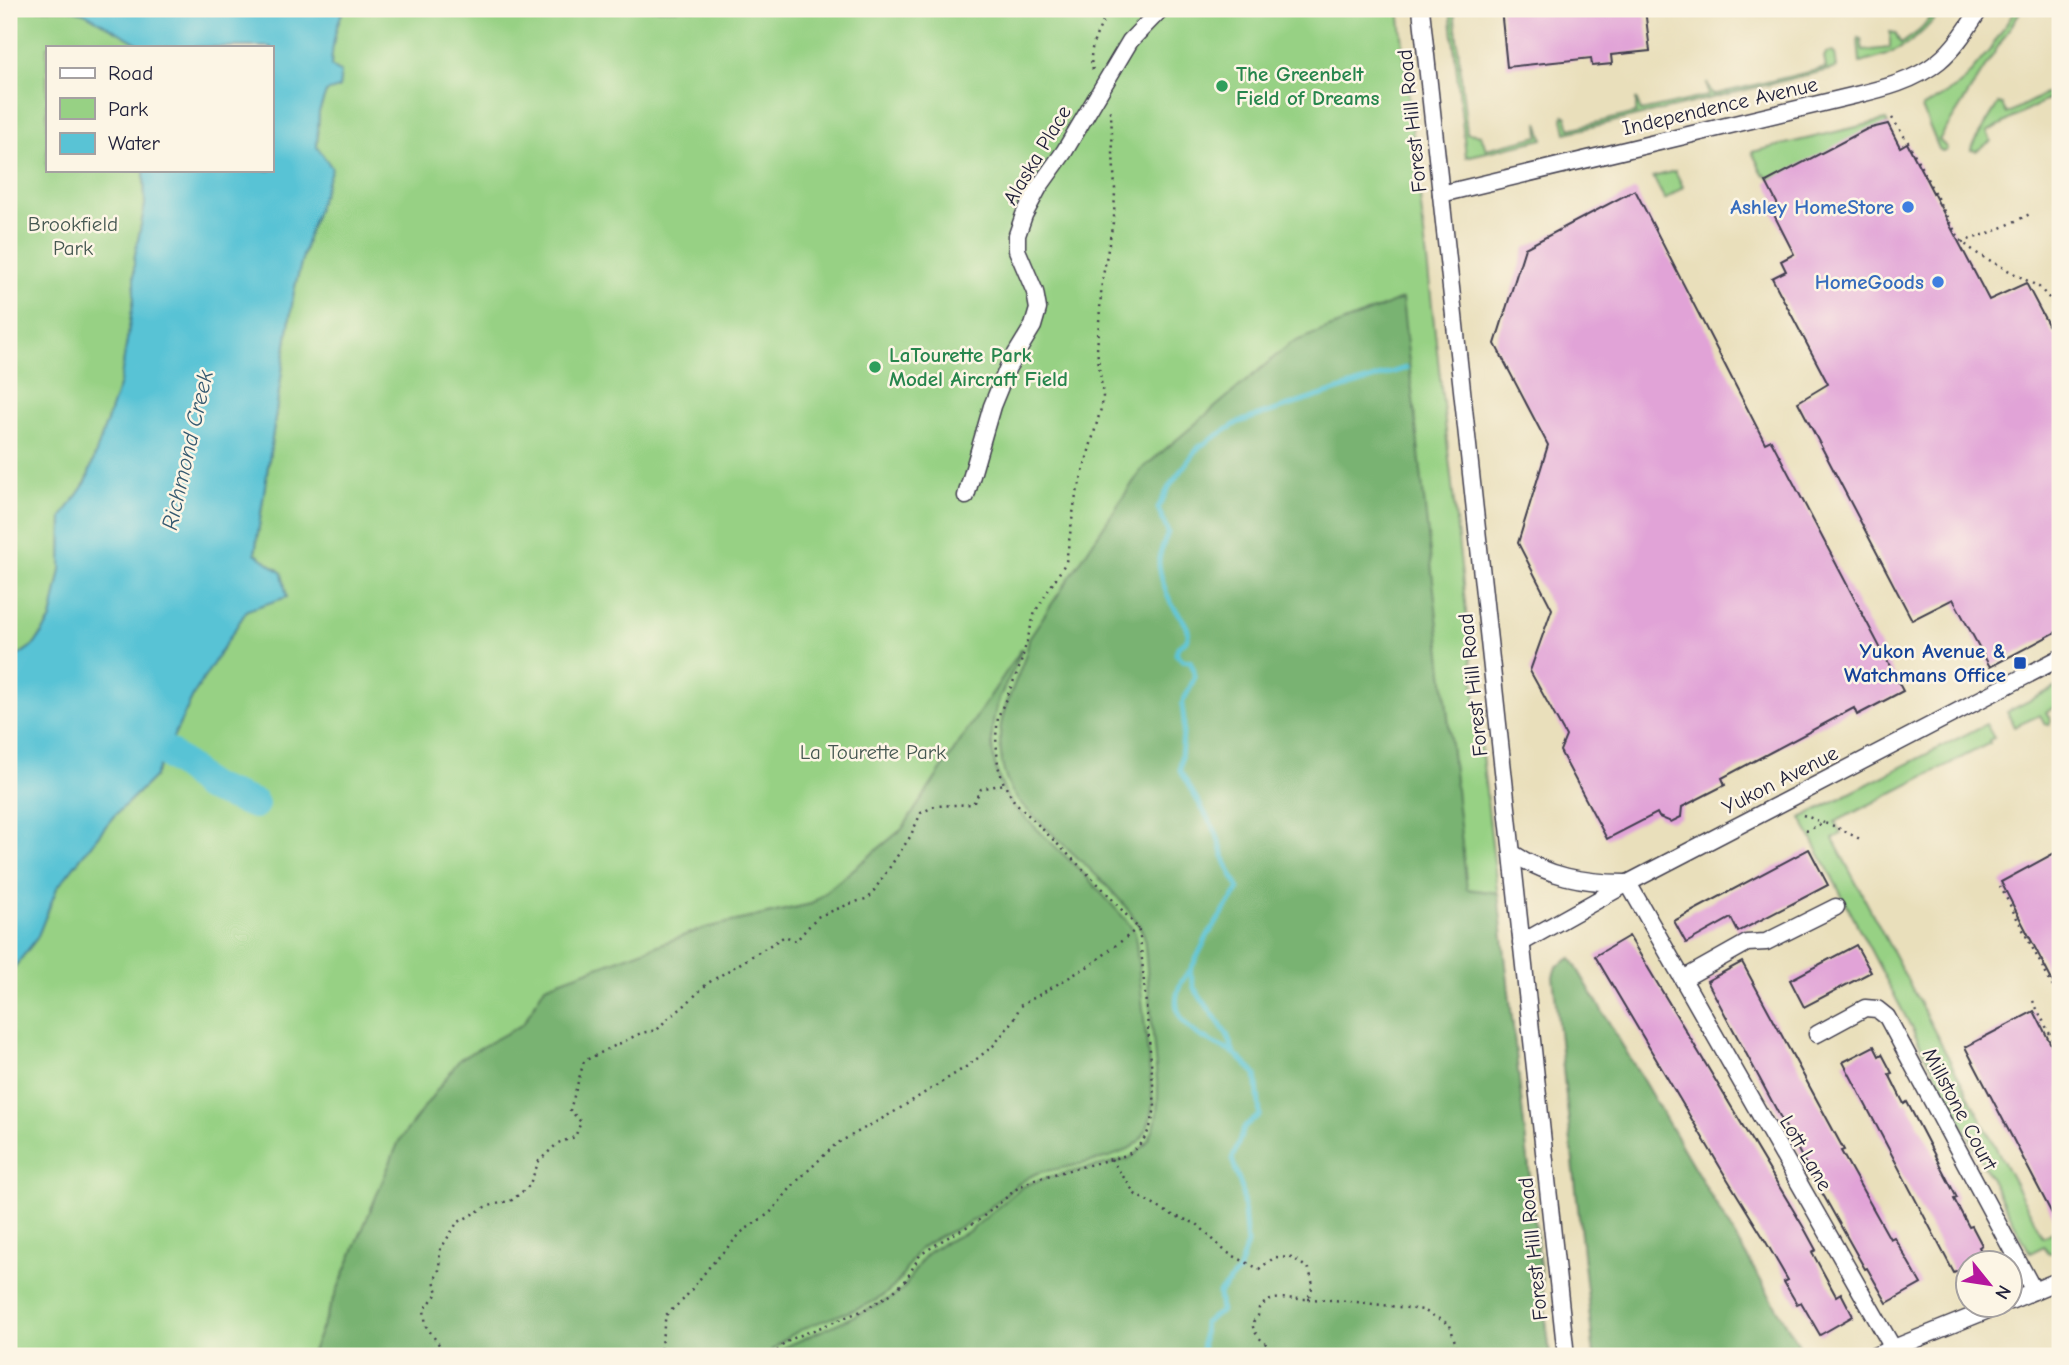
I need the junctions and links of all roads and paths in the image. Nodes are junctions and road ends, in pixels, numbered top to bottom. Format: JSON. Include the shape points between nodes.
{"nodes":[{"id":1,"x":1110,"y":9,"type":"edge"},
{"id":2,"x":1161,"y":9,"type":"edge"},
{"id":3,"x":1421,"y":9,"type":"edge"},
{"id":4,"x":1980,"y":9,"type":"edge"},
{"id":5,"x":1102,"y":88,"type":"junction"},
{"id":6,"x":1892,"y":118,"type":"dead end"},
{"id":7,"x":1441,"y":194,"type":"junction"},
{"id":8,"x":2030,"y":214,"type":"dead end"},
{"id":9,"x":1962,"y":242,"type":"junction"},
{"id":10,"x":2059,"y":309,"type":"edge"},
{"id":11,"x":2060,"y":316,"type":"edge"},
{"id":12,"x":966,"y":496,"type":"dead end"},
{"id":13,"x":2060,"y":658,"type":"edge"},
{"id":14,"x":1004,"y":784,"type":"junction"},
{"id":15,"x":1803,"y":815,"type":"dead end"},
{"id":16,"x":1824,"y":823,"type":"junction"},
{"id":17,"x":1806,"y":831,"type":"dead end"},
{"id":18,"x":1860,"y":839,"type":"dead end"},
{"id":19,"x":1512,"y":853,"type":"junction"},
{"id":20,"x":1628,"y":883,"type":"junction"},
{"id":21,"x":2000,"y":886,"type":"dead end"},
{"id":22,"x":1836,"y":907,"type":"dead end"},
{"id":23,"x":1138,"y":929,"type":"junction"},
{"id":24,"x":1521,"y":943,"type":"junction"},
{"id":25,"x":1683,"y":979,"type":"junction"},
{"id":26,"x":2060,"y":996,"type":"edge"},
{"id":27,"x":2034,"y":1001,"type":"dead end"},
{"id":28,"x":1817,"y":1034,"type":"dead end"},
{"id":29,"x":2060,"y":1054,"type":"edge"},
{"id":30,"x":1111,"y":1159,"type":"junction"},
{"id":31,"x":2060,"y":1280,"type":"edge"},
{"id":32,"x":2034,"y":1291,"type":"junction"},
{"id":33,"x":2024,"y":1295,"type":"edge"},
{"id":34,"x":1308,"y":1299,"type":"junction"},
{"id":35,"x":1963,"y":1320,"type":"edge"},
{"id":36,"x":1893,"y":1348,"type":"junction"},
{"id":37,"x":447,"y":1356,"type":"edge"},
{"id":38,"x":659,"y":1356,"type":"edge"},
{"id":39,"x":772,"y":1356,"type":"edge"},
{"id":40,"x":1274,"y":1356,"type":"edge"},
{"id":41,"x":1458,"y":1356,"type":"edge"},
{"id":42,"x":1566,"y":1356,"type":"edge"},
{"id":43,"x":1874,"y":1356,"type":"edge"}],
"edges":[{"from":1,"to":5,"type":"path","via":[[1091,54]]},
{"from":2,"to":5,"type":"street","name":"Alaska Place","via":[[1130,41]]},
{"from":3,"to":7,"type":"street","name":"Forest Hill Road"},
{"from":4,"to":7,"type":"street","name":"Independence Avenue","via":[[1938,62],[1899,83]]},
{"from":5,"to":12,"type":"street","name":"Alaska Place","via":[[1039,187],[1017,235],[1017,250],[1038,309],[1034,326],[1008,367],[992,406]]},
{"from":5,"to":14,"type":"path","via":[[1111,115],[1115,190],[1098,316],[1102,405],[1075,500],[1066,562],[1035,612],[1024,654],[998,717],[998,766]]},
{"from":6,"to":9,"type":"path"},
{"from":7,"to":19,"type":"street","name":"Forest Hill Road"},
{"from":8,"to":9,"type":"path"},
{"from":9,"to":10,"type":"path","via":[[2039,287]]},
{"from":10,"to":11,"type":"path"},
{"from":13,"to":20,"type":"street","name":"Yukon Avenue"},
{"from":14,"to":23,"type":"path","via":[[1014,801]]},
{"from":14,"to":37,"type":"path","via":[[981,789],[973,804],[934,806],[921,813],[869,898],[817,918],[796,941],[785,936],[727,971],[657,1030],[584,1061],[570,1110],[581,1122],[575,1137],[558,1143],[539,1161],[529,1186],[512,1200],[485,1207],[457,1223],[440,1250],[434,1281],[438,1292],[424,1310],[426,1326]]},
{"from":15,"to":16,"type":"path"},
{"from":16,"to":17,"type":"path"},
{"from":16,"to":18,"type":"path"},
{"from":19,"to":20,"type":"street","via":[[1563,877]]},
{"from":19,"to":24,"type":"street","name":"Forest Hill Road"},
{"from":20,"to":24,"type":"street","name":"Yukon Avenue"},
{"from":20,"to":25,"type":"street","name":"Lott Lane"},
{"from":21,"to":26,"type":"path"},
{"from":22,"to":25,"type":"street","via":[[1766,942],[1747,943]]},
{"from":23,"to":30,"type":"path","via":[[1155,1107],[1152,1125],[1139,1147]]},
{"from":23,"to":38,"type":"path","via":[[1092,964],[1020,1006],[993,1046],[969,1065],[836,1144],[770,1213],[743,1231],[666,1315]]},
{"from":24,"to":42,"type":"street","name":"Forest Hill Road"},
{"from":25,"to":36,"type":"street","name":"Lott Lane"},
{"from":27,"to":29,"type":"path"},
{"from":28,"to":32,"type":"street","name":"Millstone Court","via":[[1865,1008],[1877,1009],[1887,1017]]},
{"from":30,"to":34,"type":"path","via":[[1136,1195],[1197,1224],[1226,1252],[1259,1269],[1275,1257],[1293,1258],[1309,1269],[1313,1285]]},
{"from":30,"to":39,"type":"path","via":[[1019,1187],[979,1220],[920,1255],[906,1280],[892,1293],[864,1310],[796,1336]]},
{"from":31,"to":32,"type":"street"},
{"from":32,"to":33,"type":"street"},
{"from":34,"to":40,"type":"path","via":[[1276,1298],[1259,1308],[1252,1323],[1254,1333]]},
{"from":34,"to":41,"type":"path","via":[[1423,1310],[1450,1325]]},
{"from":35,"to":36,"type":"street"},
{"from":36,"to":43,"type":"street"}]}
